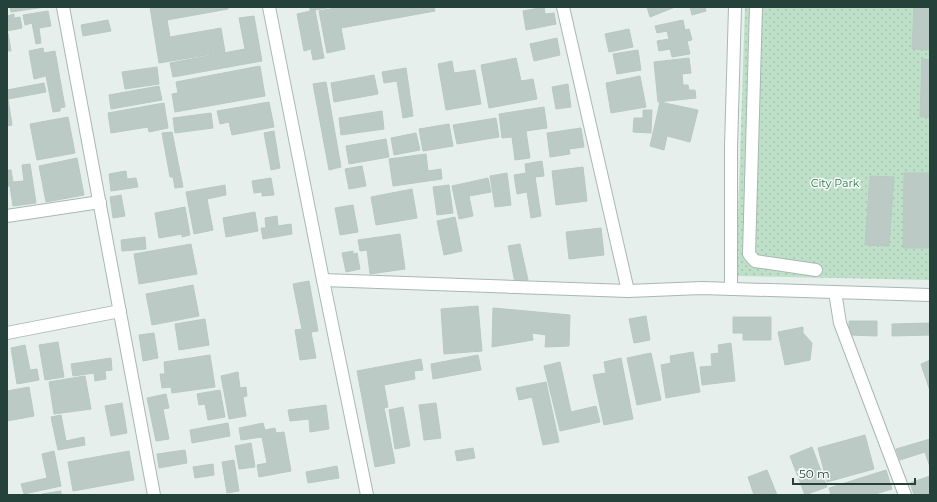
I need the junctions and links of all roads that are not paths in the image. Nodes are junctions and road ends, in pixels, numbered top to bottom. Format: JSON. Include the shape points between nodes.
{"nodes":[{"id":1,"x":63,"y":7,"type":"edge"},
{"id":2,"x":269,"y":7,"type":"edge"},
{"id":3,"x":563,"y":7,"type":"edge"},
{"id":4,"x":735,"y":7,"type":"edge"},
{"id":5,"x":756,"y":7,"type":"edge"},
{"id":6,"x":100,"y":202,"type":"junction"},
{"id":7,"x":7,"y":216,"type":"edge"},
{"id":8,"x":816,"y":270,"type":"dead end"},
{"id":9,"x":323,"y":280,"type":"junction"},
{"id":10,"x":731,"y":289,"type":"junction"},
{"id":11,"x":628,"y":291,"type":"junction"},
{"id":12,"x":836,"y":292,"type":"junction"},
{"id":13,"x":930,"y":295,"type":"edge"},
{"id":14,"x":120,"y":312,"type":"junction"},
{"id":15,"x":7,"y":333,"type":"edge"},
{"id":16,"x":154,"y":495,"type":"edge"},
{"id":17,"x":367,"y":495,"type":"edge"},
{"id":18,"x":905,"y":495,"type":"edge"}],
"edges":[{"from":1,"to":6,"type":"street"},
{"from":2,"to":9,"type":"street"},
{"from":3,"to":11,"type":"street"},
{"from":4,"to":10,"type":"street","via":[[731,147]]},
{"from":5,"to":8,"type":"street","via":[[749,254],[755,261]]},
{"from":6,"to":7,"type":"street"},
{"from":6,"to":14,"type":"street"},
{"from":9,"to":11,"type":"street"},
{"from":9,"to":17,"type":"street"},
{"from":10,"to":11,"type":"street"},
{"from":10,"to":12,"type":"street"},
{"from":12,"to":13,"type":"street"},
{"from":12,"to":18,"type":"street","via":[[840,323]]},
{"from":14,"to":15,"type":"street"},
{"from":14,"to":16,"type":"street"}]}
